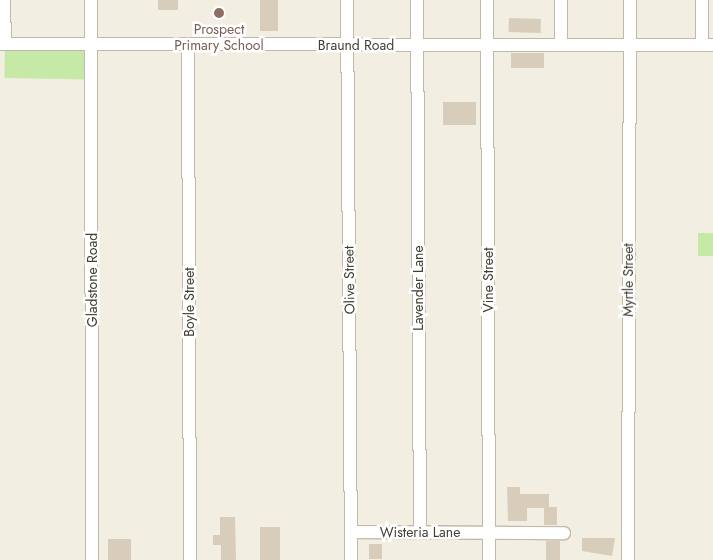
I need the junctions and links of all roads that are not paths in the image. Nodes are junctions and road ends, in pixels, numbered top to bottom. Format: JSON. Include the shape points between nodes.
{"nodes":[{"id":1,"x":4,"y":0,"type":"edge"},
{"id":2,"x":91,"y":0,"type":"edge"},
{"id":3,"x":347,"y":0,"type":"edge"},
{"id":4,"x":417,"y":0,"type":"edge"},
{"id":5,"x":487,"y":0,"type":"edge"},
{"id":6,"x":561,"y":0,"type":"edge"},
{"id":7,"x":630,"y":0,"type":"edge"},
{"id":8,"x":702,"y":0,"type":"edge"},
{"id":9,"x":2,"y":44,"type":"edge"},
{"id":10,"x":188,"y":44,"type":"junction"},
{"id":11,"x":347,"y":44,"type":"junction"},
{"id":12,"x":91,"y":45,"type":"junction"},
{"id":13,"x":417,"y":45,"type":"junction"},
{"id":14,"x":487,"y":45,"type":"junction"},
{"id":15,"x":561,"y":45,"type":"junction"},
{"id":16,"x":630,"y":45,"type":"junction"},
{"id":17,"x":707,"y":45,"type":"edge"},
{"id":18,"x":352,"y":532,"type":"junction"},
{"id":19,"x":420,"y":532,"type":"junction"},
{"id":20,"x":488,"y":533,"type":"junction"},
{"id":21,"x":564,"y":533,"type":"dead end"},
{"id":22,"x":92,"y":560,"type":"edge"},
{"id":23,"x":190,"y":560,"type":"edge"},
{"id":24,"x":352,"y":560,"type":"edge"},
{"id":25,"x":488,"y":560,"type":"edge"},
{"id":26,"x":628,"y":560,"type":"edge"}],
"edges":[{"from":1,"to":9,"type":"street"},
{"from":2,"to":12,"type":"street","name":"Gladstone Road"},
{"from":3,"to":11,"type":"street","name":"Olive Street"},
{"from":4,"to":13,"type":"street","name":"Lavender Lane"},
{"from":5,"to":14,"type":"street","name":"Vine Street"},
{"from":6,"to":15,"type":"street"},
{"from":7,"to":16,"type":"street","name":"Myrtle Street"},
{"from":8,"to":17,"type":"street"},
{"from":9,"to":12,"type":"street","name":"Braund Road"},
{"from":10,"to":11,"type":"street","name":"Braund Road"},
{"from":10,"to":12,"type":"street","name":"Braund Road"},
{"from":10,"to":23,"type":"street","name":"Boyle Street"},
{"from":11,"to":13,"type":"street","name":"Braund Road"},
{"from":11,"to":18,"type":"street","name":"Olive Street"},
{"from":12,"to":22,"type":"street","name":"Gladstone Road"},
{"from":13,"to":14,"type":"street","name":"Braund Road"},
{"from":13,"to":19,"type":"street","name":"Lavender Lane"},
{"from":14,"to":15,"type":"street","name":"Braund Road"},
{"from":14,"to":20,"type":"street","name":"Vine Street"},
{"from":15,"to":16,"type":"street","name":"Braund Road"},
{"from":16,"to":17,"type":"street","name":"Braund Road"},
{"from":16,"to":26,"type":"street","name":"Myrtle Street"},
{"from":18,"to":19,"type":"street","name":"Wisteria Lane"},
{"from":18,"to":24,"type":"street","name":"Olive Street"},
{"from":19,"to":20,"type":"street","name":"Wisteria Lane"},
{"from":20,"to":21,"type":"street","name":"Wisteria Lane"},
{"from":20,"to":25,"type":"street","name":"Vine Street"}]}
